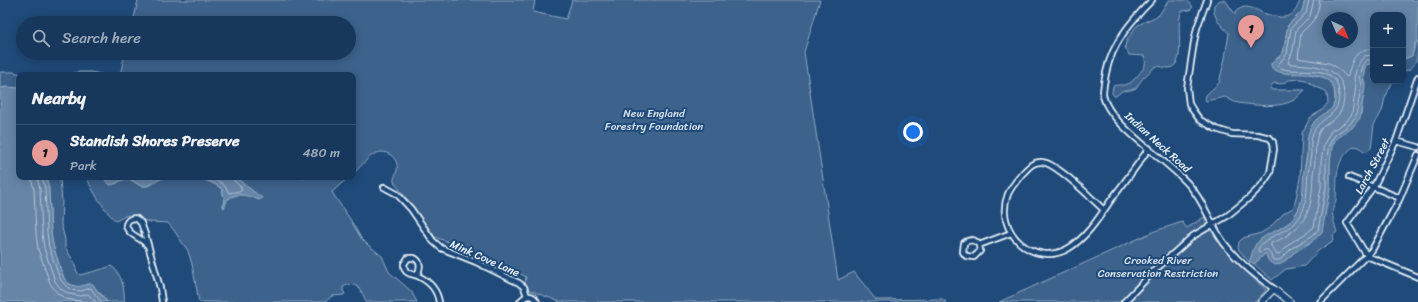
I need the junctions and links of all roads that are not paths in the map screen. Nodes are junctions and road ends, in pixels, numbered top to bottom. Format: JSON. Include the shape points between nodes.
{"nodes":[{"id":1,"x":1152,"y":0,"type":"edge"},
{"id":2,"x":1206,"y":0,"type":"edge"},
{"id":3,"x":1418,"y":77,"type":"edge"},
{"id":4,"x":1396,"y":140,"type":"junction"},
{"id":5,"x":1418,"y":147,"type":"edge"},
{"id":6,"x":1149,"y":148,"type":"junction"},
{"id":7,"x":1418,"y":155,"type":"edge"},
{"id":8,"x":1349,"y":177,"type":"dead end"},
{"id":9,"x":1374,"y":186,"type":"junction"},
{"id":10,"x":384,"y":187,"type":"dead end"},
{"id":11,"x":1400,"y":198,"type":"junction"},
{"id":12,"x":1104,"y":210,"type":"junction"},
{"id":13,"x":1212,"y":223,"type":"junction"},
{"id":14,"x":1011,"y":233,"type":"junction"},
{"id":15,"x":979,"y":245,"type":"dead end"},
{"id":16,"x":148,"y":246,"type":"junction"},
{"id":17,"x":1368,"y":256,"type":"junction"},
{"id":18,"x":418,"y":275,"type":"dead end"},
{"id":19,"x":1418,"y":277,"type":"edge"},
{"id":20,"x":1274,"y":290,"type":"junction"},
{"id":21,"x":527,"y":296,"type":"junction"},
{"id":22,"x":162,"y":302,"type":"edge"},
{"id":23,"x":439,"y":302,"type":"edge"},
{"id":24,"x":520,"y":302,"type":"edge"},
{"id":25,"x":537,"y":302,"type":"edge"},
{"id":26,"x":1124,"y":302,"type":"edge"},
{"id":27,"x":1261,"y":302,"type":"edge"},
{"id":28,"x":1290,"y":302,"type":"edge"},
{"id":29,"x":1320,"y":302,"type":"edge"}],
"edges":[{"from":1,"to":6,"type":"street","name":"Indian Neck Road","via":[[1122,35],[1111,53],[1103,93],[1113,115]]},
{"from":2,"to":13,"type":"street","via":[[1197,28],[1188,80],[1187,93],[1191,108],[1200,120],[1211,127],[1232,134],[1267,137],[1272,140],[1274,149],[1269,175],[1261,186],[1227,216]]},
{"from":3,"to":4,"type":"street","name":"Larch Street"},
{"from":4,"to":5,"type":"street"},
{"from":4,"to":9,"type":"street","name":"Larch Street"},
{"from":6,"to":12,"type":"street"},
{"from":6,"to":13,"type":"street","name":"Indian Neck Road","via":[[1190,186]]},
{"from":7,"to":11,"type":"street"},
{"from":8,"to":9,"type":"street"},
{"from":9,"to":11,"type":"street"},
{"from":9,"to":17,"type":"street","name":"Larch Street","via":[[1347,223]]},
{"from":10,"to":21,"type":"street","name":"Mink Cove Lane","via":[[397,194],[441,248],[519,282]]},
{"from":11,"to":17,"type":"street"},
{"from":12,"to":14,"type":"street","via":[[1074,244],[1059,252],[1030,250]]},
{"from":12,"to":14,"type":"street","via":[[1054,167],[1039,162],[1027,169],[1008,193],[1005,210]]},
{"from":13,"to":20,"type":"street","name":"Indian Neck Road","via":[[1229,250]]},
{"from":13,"to":26,"type":"street","via":[[1193,236],[1156,269]]},
{"from":14,"to":15,"type":"street"},
{"from":16,"to":16,"type":"street","via":[[128,230],[126,225],[129,220],[135,218],[141,223]]},
{"from":16,"to":22,"type":"street"},
{"from":17,"to":19,"type":"street"},
{"from":17,"to":29,"type":"street"},
{"from":18,"to":23,"type":"street","via":[[418,261],[414,258],[407,259],[404,264],[405,271],[432,285]]},
{"from":20,"to":27,"type":"street"},
{"from":20,"to":28,"type":"street","name":"Indian Neck Road"},
{"from":21,"to":24,"type":"street"},
{"from":21,"to":25,"type":"street","via":[[533,297]]}]}
